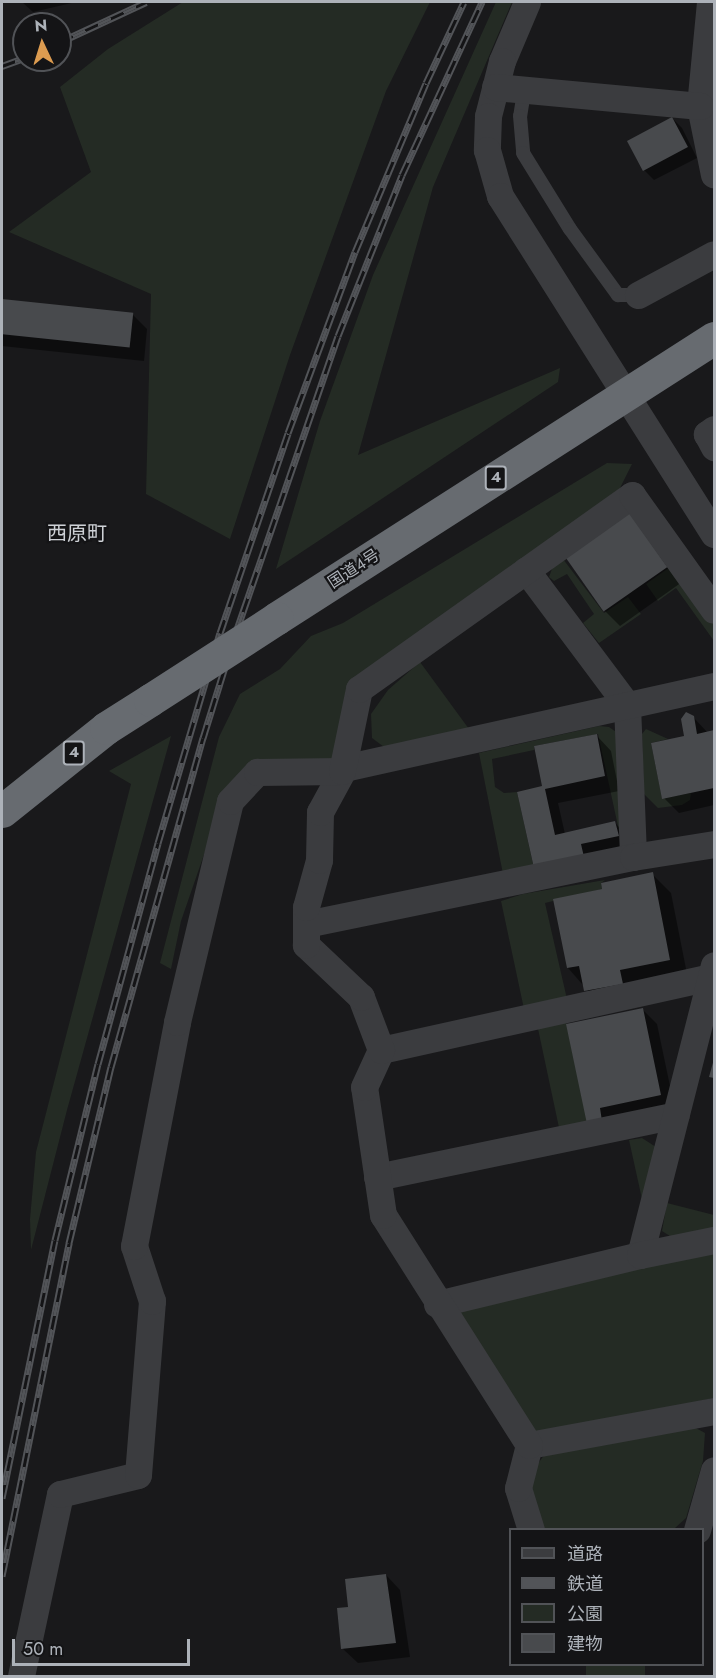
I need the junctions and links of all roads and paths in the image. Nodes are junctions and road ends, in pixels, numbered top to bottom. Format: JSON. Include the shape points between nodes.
{"nodes":[{"id":1,"x":527,"y":2,"type":"edge"},
{"id":2,"x":710,"y":2,"type":"edge"},
{"id":3,"x":495,"y":87,"type":"junction"},
{"id":4,"x":524,"y":92,"type":"junction"},
{"id":5,"x":700,"y":106,"type":"junction"},
{"id":6,"x":714,"y":175,"type":"edge"},
{"id":7,"x":714,"y":254,"type":"edge"},
{"id":8,"x":638,"y":295,"type":"joint"},
{"id":9,"x":714,"y":338,"type":"edge"},
{"id":10,"x":627,"y":394,"type":"junction"},
{"id":11,"x":714,"y":429,"type":"edge"},
{"id":12,"x":714,"y":447,"type":"edge"},
{"id":13,"x":714,"y":534,"type":"edge"},
{"id":14,"x":526,"y":570,"type":"junction"},
{"id":15,"x":714,"y":610,"type":"edge"},
{"id":16,"x":714,"y":686,"type":"edge"},
{"id":17,"x":627,"y":705,"type":"junction"},
{"id":18,"x":342,"y":771,"type":"junction"},
{"id":19,"x":2,"y":811,"type":"edge"},
{"id":20,"x":714,"y":844,"type":"edge"},
{"id":21,"x":633,"y":857,"type":"junction"},
{"id":22,"x":306,"y":924,"type":"junction"},
{"id":23,"x":713,"y":971,"type":"edge"},
{"id":24,"x":381,"y":1050,"type":"junction"},
{"id":25,"x":676,"y":1115,"type":"junction"},
{"id":26,"x":377,"y":1177,"type":"junction"},
{"id":27,"x":714,"y":1240,"type":"edge"},
{"id":28,"x":640,"y":1255,"type":"junction"},
{"id":29,"x":437,"y":1304,"type":"junction"},
{"id":30,"x":714,"y":1411,"type":"edge"},
{"id":31,"x":529,"y":1445,"type":"junction"},
{"id":32,"x":714,"y":1470,"type":"edge"},
{"id":33,"x":530,"y":1528,"type":"edge"},
{"id":34,"x":698,"y":1528,"type":"edge"},
{"id":35,"x":21,"y":1677,"type":"edge"}],
"edges":[{"from":1,"to":3,"type":"street"},
{"from":2,"to":5,"type":"street"},
{"from":3,"to":4,"type":"street"},
{"from":3,"to":10,"type":"street","via":[[488,116],[487,150],[500,196]]},
{"from":4,"to":5,"type":"street"},
{"from":4,"to":8,"type":"lane","via":[[520,116],[523,153],[570,229],[618,295]]},
{"from":5,"to":6,"type":"street"},
{"from":7,"to":8,"type":"street"},
{"from":9,"to":10,"type":"highway","name":"国道4号","number":"4"},
{"from":10,"to":13,"type":"street"},
{"from":10,"to":19,"type":"highway","name":"国道4号","number":"4","bridge":true,"via":[[97,735]]},
{"from":11,"to":12,"type":"street","via":[[707,434]]},
{"from":14,"to":15,"type":"street","via":[[632,495]]},
{"from":14,"to":17,"type":"street"},
{"from":14,"to":18,"type":"street","via":[[359,689]]},
{"from":16,"to":17,"type":"street"},
{"from":17,"to":18,"type":"street"},
{"from":17,"to":21,"type":"street"},
{"from":18,"to":22,"type":"street","via":[[320,812],[318,860],[306,907]]},
{"from":18,"to":35,"type":"street","via":[[257,772],[230,801],[177,1022],[134,1246],[152,1301],[138,1475],[60,1494]]},
{"from":20,"to":21,"type":"street"},
{"from":21,"to":22,"type":"street"},
{"from":22,"to":24,"type":"street","via":[[306,945],[361,997]]},
{"from":23,"to":24,"type":"street"},
{"from":23,"to":25,"type":"street"},
{"from":24,"to":26,"type":"street","via":[[364,1087]]},
{"from":25,"to":26,"type":"street"},
{"from":25,"to":28,"type":"street"},
{"from":26,"to":29,"type":"street","via":[[383,1215]]},
{"from":27,"to":28,"type":"street"},
{"from":28,"to":29,"type":"street"},
{"from":29,"to":31,"type":"street"},
{"from":30,"to":31,"type":"street"},
{"from":31,"to":33,"type":"street","via":[[518,1488]]},
{"from":32,"to":34,"type":"street"}]}
